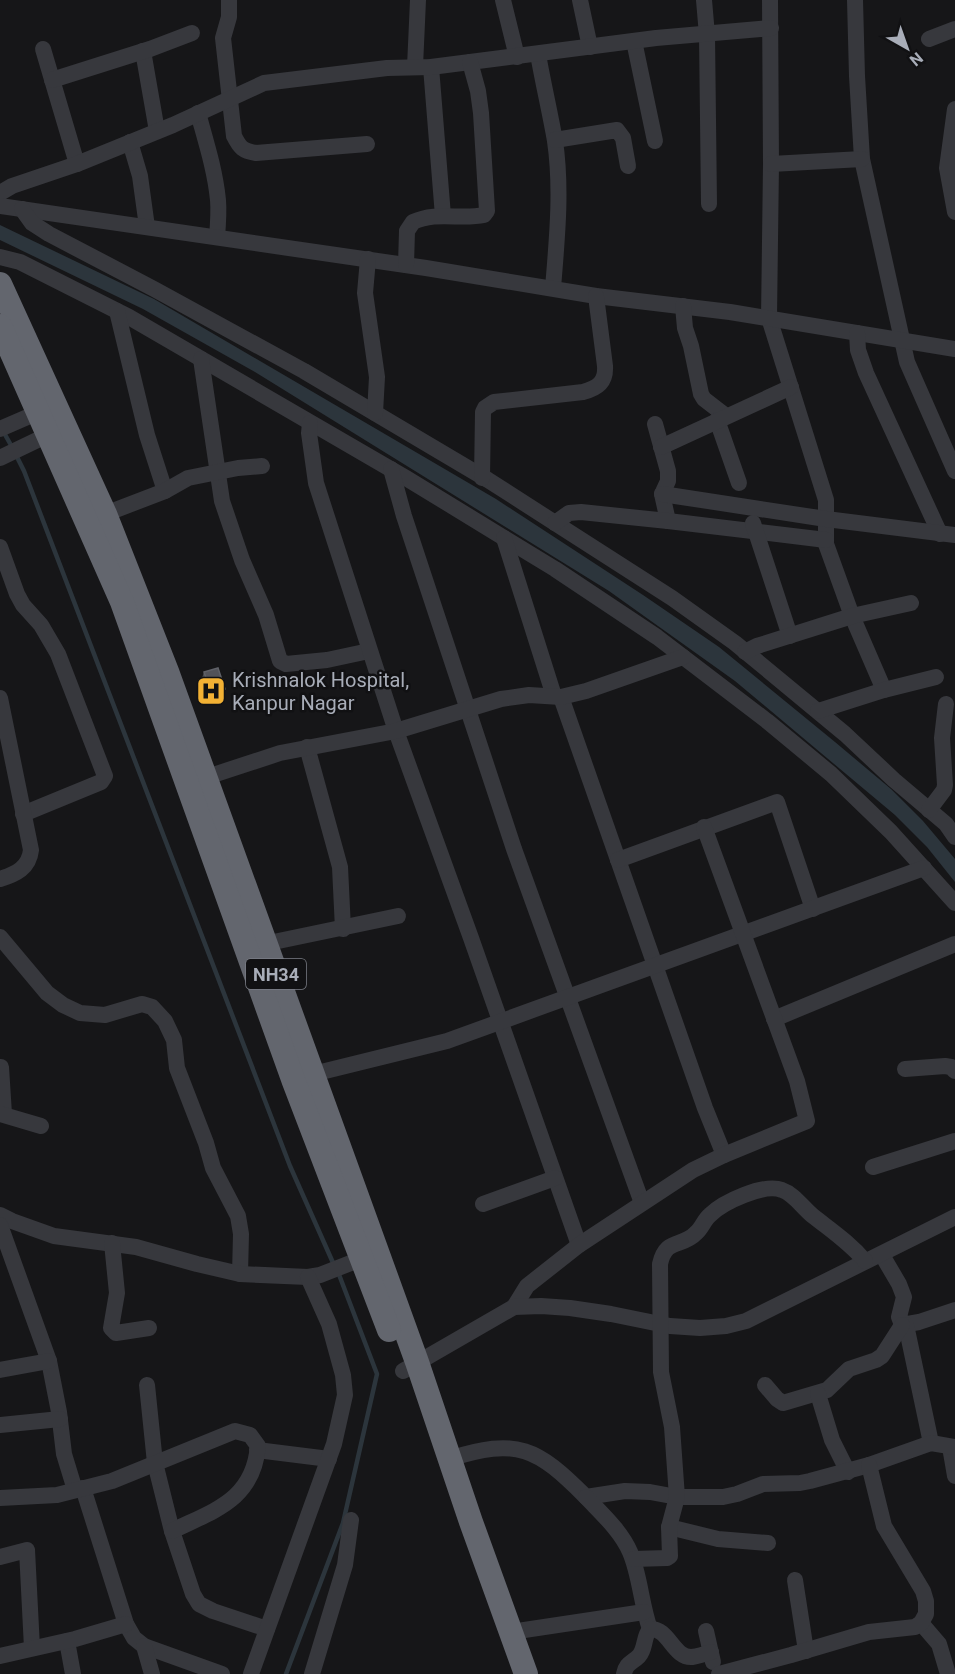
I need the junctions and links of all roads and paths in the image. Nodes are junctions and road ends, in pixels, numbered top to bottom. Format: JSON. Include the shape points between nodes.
{"nodes":[{"id":1,"x":229,"y":0,"type":"edge"},
{"id":2,"x":418,"y":0,"type":"edge"},
{"id":3,"x":503,"y":0,"type":"edge"},
{"id":4,"x":580,"y":0,"type":"edge"},
{"id":5,"x":704,"y":0,"type":"edge"},
{"id":6,"x":770,"y":0,"type":"edge"},
{"id":7,"x":855,"y":0,"type":"edge"},
{"id":8,"x":771,"y":28,"type":"junction"},
{"id":9,"x":955,"y":29,"type":"edge"},
{"id":10,"x":192,"y":33,"type":"dead end"},
{"id":11,"x":707,"y":35,"type":"junction"},
{"id":12,"x":929,"y":39,"type":"dead end"},
{"id":13,"x":634,"y":41,"type":"junction"},
{"id":14,"x":590,"y":47,"type":"junction"},
{"id":15,"x":43,"y":49,"type":"dead end"},
{"id":16,"x":143,"y":51,"type":"junction"},
{"id":17,"x":538,"y":54,"type":"junction"},
{"id":18,"x":517,"y":57,"type":"junction"},
{"id":19,"x":470,"y":62,"type":"junction"},
{"id":20,"x":423,"y":67,"type":"junction"},
{"id":21,"x":52,"y":80,"type":"junction"},
{"id":22,"x":229,"y":99,"type":"junction"},
{"id":23,"x":955,"y":108,"type":"edge"},
{"id":24,"x":198,"y":113,"type":"junction"},
{"id":25,"x":157,"y":131,"type":"junction"},
{"id":26,"x":555,"y":140,"type":"junction"},
{"id":27,"x":655,"y":141,"type":"dead end"},
{"id":28,"x":130,"y":142,"type":"junction"},
{"id":29,"x":367,"y":144,"type":"dead end"},
{"id":30,"x":862,"y":159,"type":"junction"},
{"id":31,"x":77,"y":164,"type":"junction"},
{"id":32,"x":771,"y":164,"type":"junction"},
{"id":33,"x":628,"y":166,"type":"dead end"},
{"id":34,"x":0,"y":194,"type":"edge"},
{"id":35,"x":709,"y":204,"type":"dead end"},
{"id":36,"x":0,"y":206,"type":"edge"},
{"id":37,"x":22,"y":209,"type":"junction"},
{"id":38,"x":955,"y":212,"type":"edge"},
{"id":39,"x":443,"y":216,"type":"junction"},
{"id":40,"x":147,"y":227,"type":"junction"},
{"id":41,"x":217,"y":237,"type":"junction"},
{"id":42,"x":0,"y":257,"type":"edge"},
{"id":43,"x":368,"y":259,"type":"junction"},
{"id":44,"x":406,"y":265,"type":"junction"},
{"id":45,"x":0,"y":284,"type":"edge"},
{"id":46,"x":553,"y":288,"type":"junction"},
{"id":47,"x":596,"y":296,"type":"junction"},
{"id":48,"x":683,"y":306,"type":"junction"},
{"id":49,"x":117,"y":311,"type":"junction"},
{"id":50,"x":769,"y":318,"type":"junction"},
{"id":51,"x":0,"y":326,"type":"edge"},
{"id":52,"x":857,"y":333,"type":"junction"},
{"id":53,"x":901,"y":340,"type":"junction"},
{"id":54,"x":955,"y":349,"type":"edge"},
{"id":55,"x":201,"y":359,"type":"junction"},
{"id":56,"x":790,"y":387,"type":"junction"},
{"id":57,"x":375,"y":413,"type":"junction"},
{"id":58,"x":722,"y":418,"type":"junction"},
{"id":59,"x":310,"y":423,"type":"junction"},
{"id":60,"x":47,"y":424,"type":"junction"},
{"id":61,"x":655,"y":424,"type":"dead end"},
{"id":62,"x":8,"y":427,"type":"edge"},
{"id":63,"x":661,"y":447,"type":"junction"},
{"id":64,"x":3,"y":457,"type":"edge"},
{"id":65,"x":262,"y":466,"type":"dead end"},
{"id":66,"x":391,"y":469,"type":"junction"},
{"id":67,"x":955,"y":471,"type":"edge"},
{"id":68,"x":218,"y":472,"type":"junction"},
{"id":69,"x":482,"y":478,"type":"junction"},
{"id":70,"x":740,"y":483,"type":"dead end"},
{"id":71,"x":165,"y":491,"type":"junction"},
{"id":72,"x":749,"y":507,"type":"junction"},
{"id":73,"x":665,"y":508,"type":"junction"},
{"id":74,"x":105,"y":514,"type":"junction"},
{"id":75,"x":826,"y":519,"type":"junction"},
{"id":76,"x":555,"y":524,"type":"junction"},
{"id":77,"x":756,"y":532,"type":"junction"},
{"id":78,"x":947,"y":535,"type":"edge"},
{"id":79,"x":504,"y":538,"type":"junction"},
{"id":80,"x":826,"y":540,"type":"junction"},
{"id":81,"x":0,"y":547,"type":"edge"},
{"id":82,"x":911,"y":603,"type":"dead end"},
{"id":83,"x":852,"y":616,"type":"junction"},
{"id":84,"x":790,"y":636,"type":"junction"},
{"id":85,"x":369,"y":651,"type":"junction"},
{"id":86,"x":745,"y":652,"type":"junction"},
{"id":87,"x":683,"y":657,"type":"junction"},
{"id":88,"x":936,"y":677,"type":"dead end"},
{"id":89,"x":884,"y":690,"type":"junction"},
{"id":90,"x":558,"y":697,"type":"junction"},
{"id":91,"x":0,"y":698,"type":"edge"},
{"id":92,"x":945,"y":704,"type":"dead end"},
{"id":93,"x":467,"y":709,"type":"junction"},
{"id":94,"x":818,"y":711,"type":"junction"},
{"id":95,"x":396,"y":731,"type":"junction"},
{"id":96,"x":307,"y":747,"type":"junction"},
{"id":97,"x":207,"y":777,"type":"junction"},
{"id":98,"x":929,"y":810,"type":"junction"},
{"id":99,"x":23,"y":814,"type":"junction"},
{"id":100,"x":704,"y":827,"type":"junction"},
{"id":101,"x":952,"y":828,"type":"edge"},
{"id":102,"x":618,"y":860,"type":"junction"},
{"id":103,"x":924,"y":868,"type":"junction"},
{"id":104,"x":0,"y":879,"type":"edge"},
{"id":105,"x":955,"y":903,"type":"edge"},
{"id":106,"x":813,"y":909,"type":"junction"},
{"id":107,"x":398,"y":916,"type":"dead end"},
{"id":108,"x":343,"y":929,"type":"junction"},
{"id":109,"x":743,"y":934,"type":"junction"},
{"id":110,"x":0,"y":937,"type":"edge"},
{"id":111,"x":264,"y":944,"type":"junction"},
{"id":112,"x":955,"y":944,"type":"edge"},
{"id":113,"x":656,"y":966,"type":"junction"},
{"id":114,"x":567,"y":998,"type":"junction"},
{"id":115,"x":774,"y":1019,"type":"junction"},
{"id":116,"x":499,"y":1022,"type":"junction"},
{"id":117,"x":1,"y":1067,"type":"edge"},
{"id":118,"x":905,"y":1069,"type":"dead end"},
{"id":119,"x":955,"y":1071,"type":"edge"},
{"id":120,"x":303,"y":1078,"type":"junction"},
{"id":121,"x":2,"y":1114,"type":"edge"},
{"id":122,"x":41,"y":1126,"type":"dead end"},
{"id":123,"x":955,"y":1141,"type":"edge"},
{"id":124,"x":724,"y":1155,"type":"junction"},
{"id":125,"x":873,"y":1167,"type":"dead end"},
{"id":126,"x":555,"y":1178,"type":"junction"},
{"id":127,"x":642,"y":1203,"type":"junction"},
{"id":128,"x":483,"y":1204,"type":"dead end"},
{"id":129,"x":0,"y":1215,"type":"edge"},
{"id":130,"x":955,"y":1217,"type":"edge"},
{"id":131,"x":0,"y":1225,"type":"edge"},
{"id":132,"x":112,"y":1243,"type":"junction"},
{"id":133,"x":579,"y":1245,"type":"junction"},
{"id":134,"x":882,"y":1255,"type":"junction"},
{"id":135,"x":865,"y":1261,"type":"junction"},
{"id":136,"x":352,"y":1263,"type":"junction"},
{"id":137,"x":240,"y":1274,"type":"junction"},
{"id":138,"x":314,"y":1276,"type":"junction"},
{"id":139,"x":514,"y":1307,"type":"junction"},
{"id":140,"x":955,"y":1310,"type":"edge"},
{"id":141,"x":661,"y":1324,"type":"junction"},
{"id":142,"x":904,"y":1325,"type":"junction"},
{"id":143,"x":149,"y":1328,"type":"dead end"},
{"id":144,"x":49,"y":1361,"type":"junction"},
{"id":145,"x":410,"y":1366,"type":"junction"},
{"id":146,"x":0,"y":1370,"type":"edge"},
{"id":147,"x":147,"y":1385,"type":"dead end"},
{"id":148,"x":765,"y":1385,"type":"dead end"},
{"id":149,"x":818,"y":1394,"type":"junction"},
{"id":150,"x":60,"y":1419,"type":"junction"},
{"id":151,"x":0,"y":1425,"type":"edge"},
{"id":152,"x":931,"y":1443,"type":"junction"},
{"id":153,"x":952,"y":1447,"type":"edge"},
{"id":154,"x":257,"y":1450,"type":"junction"},
{"id":155,"x":328,"y":1459,"type":"junction"},
{"id":156,"x":448,"y":1459,"type":"junction"},
{"id":157,"x":155,"y":1463,"type":"junction"},
{"id":158,"x":869,"y":1465,"type":"junction"},
{"id":159,"x":848,"y":1472,"type":"junction"},
{"id":160,"x":955,"y":1476,"type":"edge"},
{"id":161,"x":79,"y":1489,"type":"junction"},
{"id":162,"x":586,"y":1497,"type":"junction"},
{"id":163,"x":677,"y":1497,"type":"junction"},
{"id":164,"x":0,"y":1498,"type":"edge"},
{"id":165,"x":351,"y":1520,"type":"dead end"},
{"id":166,"x":669,"y":1527,"type":"junction"},
{"id":167,"x":172,"y":1531,"type":"junction"},
{"id":168,"x":768,"y":1543,"type":"dead end"},
{"id":169,"x":0,"y":1557,"type":"edge"},
{"id":170,"x":633,"y":1559,"type":"junction"},
{"id":171,"x":795,"y":1580,"type":"dead end"},
{"id":172,"x":644,"y":1612,"type":"junction"},
{"id":173,"x":921,"y":1623,"type":"junction"},
{"id":174,"x":126,"y":1624,"type":"junction"},
{"id":175,"x":267,"y":1629,"type":"junction"},
{"id":176,"x":650,"y":1629,"type":"junction"},
{"id":177,"x":706,"y":1631,"type":"dead end"},
{"id":178,"x":510,"y":1632,"type":"junction"},
{"id":179,"x":67,"y":1641,"type":"junction"},
{"id":180,"x":144,"y":1646,"type":"junction"},
{"id":181,"x":32,"y":1648,"type":"junction"},
{"id":182,"x":806,"y":1650,"type":"junction"},
{"id":183,"x":711,"y":1652,"type":"junction"},
{"id":184,"x":0,"y":1656,"type":"edge"},
{"id":185,"x":74,"y":1674,"type":"edge"},
{"id":186,"x":152,"y":1674,"type":"edge"},
{"id":187,"x":222,"y":1674,"type":"edge"},
{"id":188,"x":250,"y":1674,"type":"edge"},
{"id":189,"x":312,"y":1674,"type":"edge"},
{"id":190,"x":512,"y":1674,"type":"edge"},
{"id":191,"x":526,"y":1674,"type":"edge"},
{"id":192,"x":624,"y":1674,"type":"edge"},
{"id":193,"x":718,"y":1674,"type":"edge"},
{"id":194,"x":948,"y":1674,"type":"edge"}],
"edges":[{"from":1,"to":22,"type":"street","via":[[223,38]]},
{"from":2,"to":20,"type":"street"},
{"from":3,"to":18,"type":"street"},
{"from":4,"to":14,"type":"street"},
{"from":5,"to":11,"type":"street"},
{"from":6,"to":8,"type":"street"},
{"from":7,"to":30,"type":"street"},
{"from":8,"to":11,"type":"street"},
{"from":8,"to":32,"type":"street"},
{"from":9,"to":12,"type":"street"},
{"from":10,"to":16,"type":"street"},
{"from":11,"to":13,"type":"street"},
{"from":11,"to":35,"type":"street"},
{"from":13,"to":14,"type":"street"},
{"from":13,"to":27,"type":"street"},
{"from":14,"to":17,"type":"street"},
{"from":15,"to":21,"type":"street"},
{"from":16,"to":21,"type":"street"},
{"from":16,"to":25,"type":"street"},
{"from":17,"to":18,"type":"street"},
{"from":17,"to":26,"type":"street"},
{"from":18,"to":19,"type":"street"},
{"from":19,"to":20,"type":"street"},
{"from":19,"to":39,"type":"street","via":[[482,113],[487,211],[473,218]]},
{"from":20,"to":22,"type":"street","via":[[352,71],[264,83]]},
{"from":20,"to":39,"type":"street"},
{"from":21,"to":31,"type":"street"},
{"from":22,"to":24,"type":"street"},
{"from":22,"to":29,"type":"street","via":[[234,136],[245,151]]},
{"from":23,"to":38,"type":"street","via":[[947,159]]},
{"from":24,"to":25,"type":"street"},
{"from":24,"to":41,"type":"street","via":[[215,176]]},
{"from":25,"to":28,"type":"street"},
{"from":26,"to":33,"type":"street","via":[[617,130],[623,138]]},
{"from":26,"to":46,"type":"street","via":[[559,225]]},
{"from":28,"to":31,"type":"street"},
{"from":28,"to":40,"type":"street","via":[[140,176]]},
{"from":30,"to":32,"type":"street"},
{"from":30,"to":53,"type":"street"},
{"from":31,"to":34,"type":"street","via":[[12,186]]},
{"from":32,"to":50,"type":"street"},
{"from":36,"to":37,"type":"street"},
{"from":37,"to":40,"type":"street"},
{"from":37,"to":57,"type":"street","via":[[32,223],[48,234],[214,321]]},
{"from":39,"to":44,"type":"street","via":[[411,225]]},
{"from":40,"to":41,"type":"street"},
{"from":41,"to":43,"type":"street"},
{"from":42,"to":49,"type":"street","via":[[20,262]]},
{"from":43,"to":44,"type":"street"},
{"from":43,"to":57,"type":"street","via":[[365,293],[377,377]]},
{"from":44,"to":46,"type":"street"},
{"from":45,"to":60,"type":"highway","number":"NH34"},
{"from":46,"to":47,"type":"street"},
{"from":47,"to":48,"type":"street"},
{"from":47,"to":69,"type":"street","via":[[606,373],[602,383],[582,392],[494,402],[485,408]]},
{"from":48,"to":50,"type":"street"},
{"from":48,"to":58,"type":"street","via":[[701,394]]},
{"from":49,"to":55,"type":"street"},
{"from":49,"to":71,"type":"street"},
{"from":50,"to":52,"type":"street"},
{"from":50,"to":56,"type":"street"},
{"from":51,"to":60,"type":"highway","number":"NH34"},
{"from":52,"to":53,"type":"street"},
{"from":52,"to":78,"type":"street","via":[[866,373]]},
{"from":53,"to":54,"type":"street"},
{"from":53,"to":67,"type":"street"},
{"from":55,"to":59,"type":"street"},
{"from":55,"to":68,"type":"street"},
{"from":56,"to":58,"type":"street"},
{"from":56,"to":75,"type":"street","via":[[826,500]]},
{"from":57,"to":69,"type":"street"},
{"from":58,"to":63,"type":"street"},
{"from":58,"to":70,"type":"street"},
{"from":59,"to":66,"type":"street"},
{"from":59,"to":85,"type":"street","via":[[316,483]]},
{"from":60,"to":62,"type":"street"},
{"from":60,"to":64,"type":"street"},
{"from":60,"to":74,"type":"highway","number":"NH34"},
{"from":60,"to":120,"type":"highway","number":"NH34","via":[[122,602]]},
{"from":61,"to":63,"type":"street"},
{"from":63,"to":73,"type":"street","via":[[668,476]]},
{"from":65,"to":68,"type":"street"},
{"from":66,"to":79,"type":"street"},
{"from":66,"to":93,"type":"street"},
{"from":68,"to":71,"type":"street","via":[[188,478]]},
{"from":68,"to":85,"type":"street","via":[[222,501],[280,661],[286,664],[327,660]]},
{"from":69,"to":76,"type":"street"},
{"from":71,"to":74,"type":"street"},
{"from":72,"to":73,"type":"street"},
{"from":72,"to":75,"type":"street"},
{"from":72,"to":77,"type":"street"},
{"from":73,"to":76,"type":"street","via":[[569,513]]},
{"from":73,"to":77,"type":"street"},
{"from":74,"to":97,"type":"highway","number":"NH34"},
{"from":75,"to":78,"type":"street"},
{"from":75,"to":80,"type":"street"},
{"from":76,"to":86,"type":"street","via":[[672,598]]},
{"from":77,"to":80,"type":"street"},
{"from":77,"to":84,"type":"street"},
{"from":79,"to":87,"type":"street"},
{"from":79,"to":90,"type":"street"},
{"from":80,"to":83,"type":"street"},
{"from":81,"to":99,"type":"street","via":[[16,594],[58,654],[105,776],[101,782]]},
{"from":82,"to":83,"type":"street"},
{"from":83,"to":84,"type":"street"},
{"from":83,"to":89,"type":"street"},
{"from":84,"to":86,"type":"street"},
{"from":85,"to":95,"type":"street"},
{"from":86,"to":94,"type":"street"},
{"from":87,"to":90,"type":"street"},
{"from":87,"to":103,"type":"street","via":[[831,774]]},
{"from":88,"to":89,"type":"street"},
{"from":89,"to":94,"type":"street"},
{"from":90,"to":93,"type":"street","via":[[529,695]]},
{"from":90,"to":102,"type":"street"},
{"from":91,"to":99,"type":"street"},
{"from":92,"to":98,"type":"street","via":[[945,785]]},
{"from":93,"to":95,"type":"street"},
{"from":93,"to":114,"type":"street"},
{"from":94,"to":98,"type":"street"},
{"from":95,"to":96,"type":"street"},
{"from":95,"to":116,"type":"street"},
{"from":96,"to":97,"type":"street"},
{"from":96,"to":108,"type":"street","via":[[340,867]]},
{"from":97,"to":111,"type":"highway","number":"NH34"},
{"from":98,"to":101,"type":"street"},
{"from":99,"to":104,"type":"street","via":[[30,857],[23,868]]},
{"from":100,"to":102,"type":"street"},
{"from":100,"to":106,"type":"street","via":[[777,802]]},
{"from":100,"to":109,"type":"street"},
{"from":102,"to":113,"type":"street"},
{"from":103,"to":105,"type":"street"},
{"from":103,"to":106,"type":"street"},
{"from":106,"to":109,"type":"street"},
{"from":107,"to":108,"type":"street"},
{"from":108,"to":111,"type":"street"},
{"from":109,"to":113,"type":"street"},
{"from":109,"to":115,"type":"street"},
{"from":110,"to":137,"type":"street","via":[[47,993],[63,1005],[80,1013],[105,1016],[142,1004],[152,1007],[165,1021],[174,1040],[177,1068],[213,1168],[238,1216],[242,1234]]},
{"from":111,"to":120,"type":"highway","number":"NH34"},
{"from":112,"to":115,"type":"street"},
{"from":113,"to":114,"type":"street"},
{"from":113,"to":124,"type":"street"},
{"from":114,"to":116,"type":"street"},
{"from":114,"to":127,"type":"street"},
{"from":115,"to":124,"type":"street","via":[[807,1122]]},
{"from":116,"to":120,"type":"street","via":[[447,1041]]},
{"from":116,"to":126,"type":"street"},
{"from":117,"to":121,"type":"street"},
{"from":118,"to":119,"type":"street","via":[[945,1066]]},
{"from":120,"to":136,"type":"highway","number":"NH34"},
{"from":120,"to":145,"type":"highway","number":"NH34"},
{"from":121,"to":122,"type":"street"},
{"from":123,"to":125,"type":"street"},
{"from":124,"to":127,"type":"street"},
{"from":126,"to":128,"type":"street"},
{"from":126,"to":133,"type":"street"},
{"from":127,"to":133,"type":"street"},
{"from":129,"to":132,"type":"street","via":[[54,1236]]},
{"from":130,"to":134,"type":"street"},
{"from":131,"to":144,"type":"street"},
{"from":132,"to":137,"type":"street"},
{"from":132,"to":143,"type":"street","via":[[117,1293],[111,1328],[116,1333]]},
{"from":133,"to":139,"type":"street","via":[[527,1286]]},
{"from":134,"to":135,"type":"street"},
{"from":134,"to":142,"type":"street","via":[[904,1297],[898,1317]]},
{"from":135,"to":141,"type":"street","via":[[746,1321],[700,1328]]},
{"from":135,"to":141,"type":"street","via":[[846,1240],[784,1190],[761,1188],[720,1207],[694,1236],[664,1251],[660,1264]]},
{"from":136,"to":138,"type":"street"},
{"from":136,"to":145,"type":"highway","number":"NH34"},
{"from":137,"to":138,"type":"street"},
{"from":138,"to":155,"type":"street","via":[[343,1375],[345,1395]]},
{"from":139,"to":141,"type":"street","via":[[570,1308]]},
{"from":139,"to":145,"type":"street"},
{"from":140,"to":142,"type":"street"},
{"from":141,"to":163,"type":"street","via":[[661,1372],[672,1427]]},
{"from":142,"to":149,"type":"street","via":[[882,1356],[849,1369]]},
{"from":142,"to":152,"type":"street"},
{"from":144,"to":146,"type":"street"},
{"from":144,"to":150,"type":"street"},
{"from":145,"to":156,"type":"highway","number":"NH34"},
{"from":145,"to":190,"type":"highway","number":"NH34","via":[[468,1557]]},
{"from":147,"to":157,"type":"street"},
{"from":148,"to":149,"type":"street","via":[[783,1402]]},
{"from":149,"to":159,"type":"street","via":[[832,1440]]},
{"from":150,"to":151,"type":"street"},
{"from":150,"to":161,"type":"street","via":[[64,1454]]},
{"from":152,"to":153,"type":"street"},
{"from":152,"to":158,"type":"street"},
{"from":153,"to":160,"type":"street"},
{"from":154,"to":155,"type":"street"},
{"from":154,"to":157,"type":"street","via":[[249,1435],[235,1431]]},
{"from":154,"to":167,"type":"street","via":[[244,1489],[234,1499]]},
{"from":155,"to":175,"type":"street"},
{"from":156,"to":162,"type":"street","via":[[494,1448],[529,1452],[554,1466]]},
{"from":156,"to":178,"type":"highway","number":"NH34"},
{"from":157,"to":161,"type":"street","via":[[112,1481]]},
{"from":157,"to":167,"type":"street"},
{"from":158,"to":159,"type":"street"},
{"from":158,"to":173,"type":"street","via":[[884,1526],[923,1591],[926,1614]]},
{"from":159,"to":163,"type":"street","via":[[800,1483],[763,1484],[723,1497]]},
{"from":161,"to":164,"type":"street","via":[[57,1495]]},
{"from":161,"to":174,"type":"street"},
{"from":162,"to":163,"type":"street","via":[[625,1491]]},
{"from":162,"to":170,"type":"street","via":[[618,1532]]},
{"from":163,"to":166,"type":"street"},
{"from":165,"to":189,"type":"street","via":[[345,1565]]},
{"from":166,"to":168,"type":"street","via":[[717,1539]]},
{"from":166,"to":170,"type":"street","via":[[669,1557]]},
{"from":167,"to":175,"type":"street","via":[[199,1604]]},
{"from":169,"to":181,"type":"street","via":[[27,1550]]},
{"from":170,"to":172,"type":"street"},
{"from":171,"to":182,"type":"street"},
{"from":172,"to":176,"type":"street"},
{"from":172,"to":178,"type":"street"},
{"from":173,"to":182,"type":"street","via":[[869,1632]]},
{"from":173,"to":194,"type":"street","via":[[939,1644]]},
{"from":174,"to":179,"type":"street"},
{"from":174,"to":180,"type":"street"},
{"from":175,"to":188,"type":"street"},
{"from":176,"to":183,"type":"street","via":[[660,1631],[683,1656]]},
{"from":176,"to":192,"type":"street","via":[[640,1655],[627,1665]]},
{"from":177,"to":183,"type":"street"},
{"from":178,"to":191,"type":"highway","number":"NH34"},
{"from":179,"to":181,"type":"street"},
{"from":179,"to":185,"type":"street"},
{"from":180,"to":186,"type":"street"},
{"from":180,"to":187,"type":"street"},
{"from":181,"to":184,"type":"street"},
{"from":182,"to":193,"type":"street"},
{"from":183,"to":193,"type":"street"}]}
